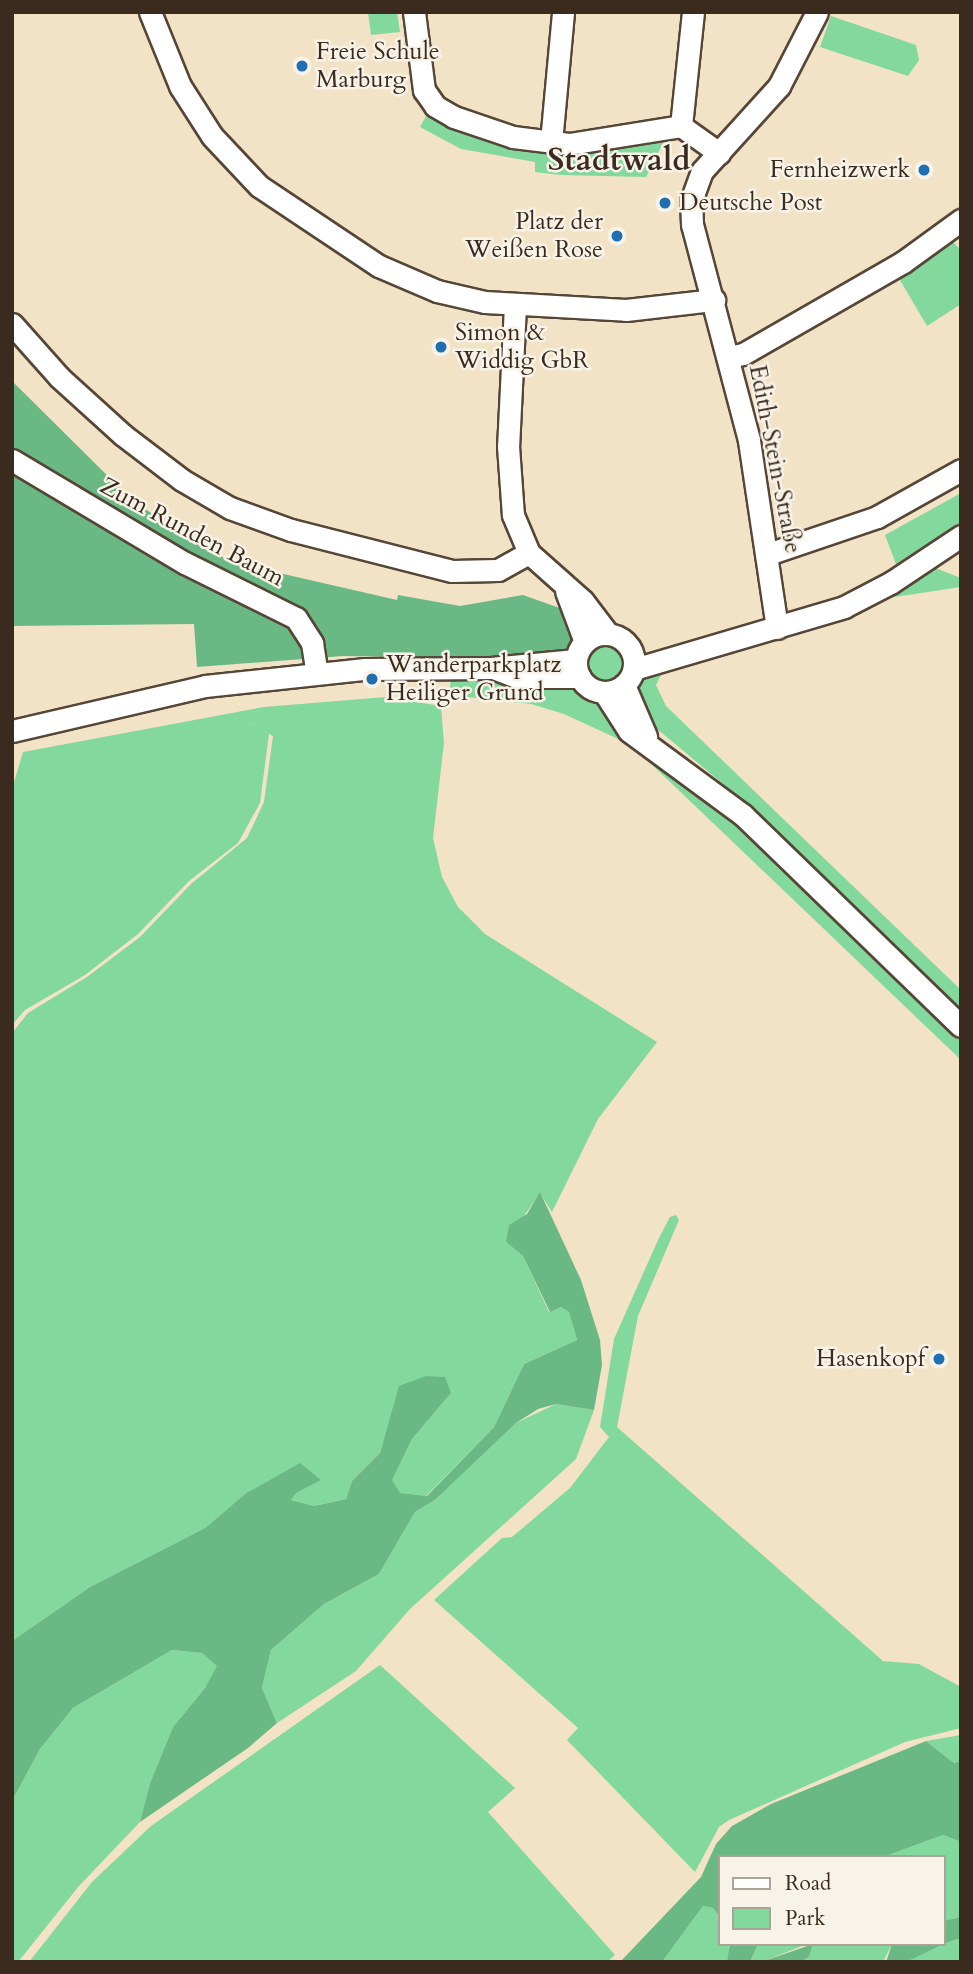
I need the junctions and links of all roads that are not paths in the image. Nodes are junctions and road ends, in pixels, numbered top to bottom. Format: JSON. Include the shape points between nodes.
{"nodes":[{"id":1,"x":150,"y":12,"type":"edge"},
{"id":2,"x":414,"y":12,"type":"edge"},
{"id":3,"x":563,"y":12,"type":"edge"},
{"id":4,"x":693,"y":12,"type":"edge"},
{"id":5,"x":817,"y":12,"type":"edge"},
{"id":6,"x":681,"y":126,"type":"junction"},
{"id":7,"x":551,"y":142,"type":"junction"},
{"id":8,"x":719,"y":153,"type":"junction"},
{"id":9,"x":961,"y":220,"type":"edge"},
{"id":10,"x":714,"y":300,"type":"junction"},
{"id":11,"x":515,"y":305,"type":"junction"},
{"id":12,"x":12,"y":324,"type":"edge"},
{"id":13,"x":729,"y":357,"type":"junction"},
{"id":14,"x":12,"y":460,"type":"edge"},
{"id":15,"x":961,"y":470,"type":"edge"},
{"id":16,"x":961,"y":536,"type":"edge"},
{"id":17,"x":529,"y":553,"type":"junction"},
{"id":18,"x":768,"y":554,"type":"junction"},
{"id":19,"x":565,"y":589,"type":"junction"},
{"id":20,"x":778,"y":628,"type":"junction"},
{"id":21,"x":608,"y":634,"type":"junction"},
{"id":22,"x":580,"y":659,"type":"junction"},
{"id":23,"x":317,"y":673,"type":"junction"},
{"id":24,"x":623,"y":674,"type":"junction"},
{"id":25,"x":12,"y":731,"type":"edge"},
{"id":26,"x":961,"y":1026,"type":"edge"}],
"edges":[{"from":1,"to":11,"type":"street","via":[[166,56],[196,113],[259,186],[379,266],[462,298]]},
{"from":2,"to":7,"type":"street","via":[[424,90],[435,106],[487,130]]},
{"from":3,"to":7,"type":"street"},
{"from":4,"to":6,"type":"street"},
{"from":5,"to":8,"type":"street","name":"Edith-Stein-Straße","via":[[779,86]]},
{"from":6,"to":7,"type":"street","via":[[587,143]]},
{"from":6,"to":8,"type":"street"},
{"from":8,"to":10,"type":"street","name":"Edith-Stein-Straße","via":[[696,181],[691,201],[692,225]]},
{"from":9,"to":13,"type":"street","via":[[903,262],[743,354]]},
{"from":10,"to":11,"type":"street","via":[[626,310]]},
{"from":10,"to":13,"type":"street","name":"Edith-Stein-Straße"},
{"from":11,"to":17,"type":"street","via":[[508,468],[513,515]]},
{"from":12,"to":17,"type":"street","via":[[59,377],[122,435],[182,480],[230,508],[291,530],[452,571],[498,570]]},
{"from":13,"to":18,"type":"street","name":"Edith-Stein-Straße"},
{"from":14,"to":23,"type":"street","name":"Zum Runden Baum","via":[[185,563],[296,618],[313,643]]},
{"from":15,"to":18,"type":"street","via":[[877,517]]},
{"from":16,"to":20,"type":"street","via":[[867,597]]},
{"from":17,"to":19,"type":"street"},
{"from":18,"to":20,"type":"street","name":"Edith-Stein-Straße"},
{"from":19,"to":21,"type":"street","via":[[583,601]]},
{"from":19,"to":22,"type":"street"},
{"from":20,"to":24,"type":"street","via":[[715,643]]},
{"from":21,"to":22,"type":"street"},
{"from":21,"to":24,"type":"street"},
{"from":22,"to":23,"type":"street","via":[[491,668]]},
{"from":22,"to":24,"type":"street","via":[[590,688]]},
{"from":23,"to":25,"type":"street","via":[[205,686]]},
{"from":24,"to":26,"type":"street","via":[[629,731],[743,815]]}]}
